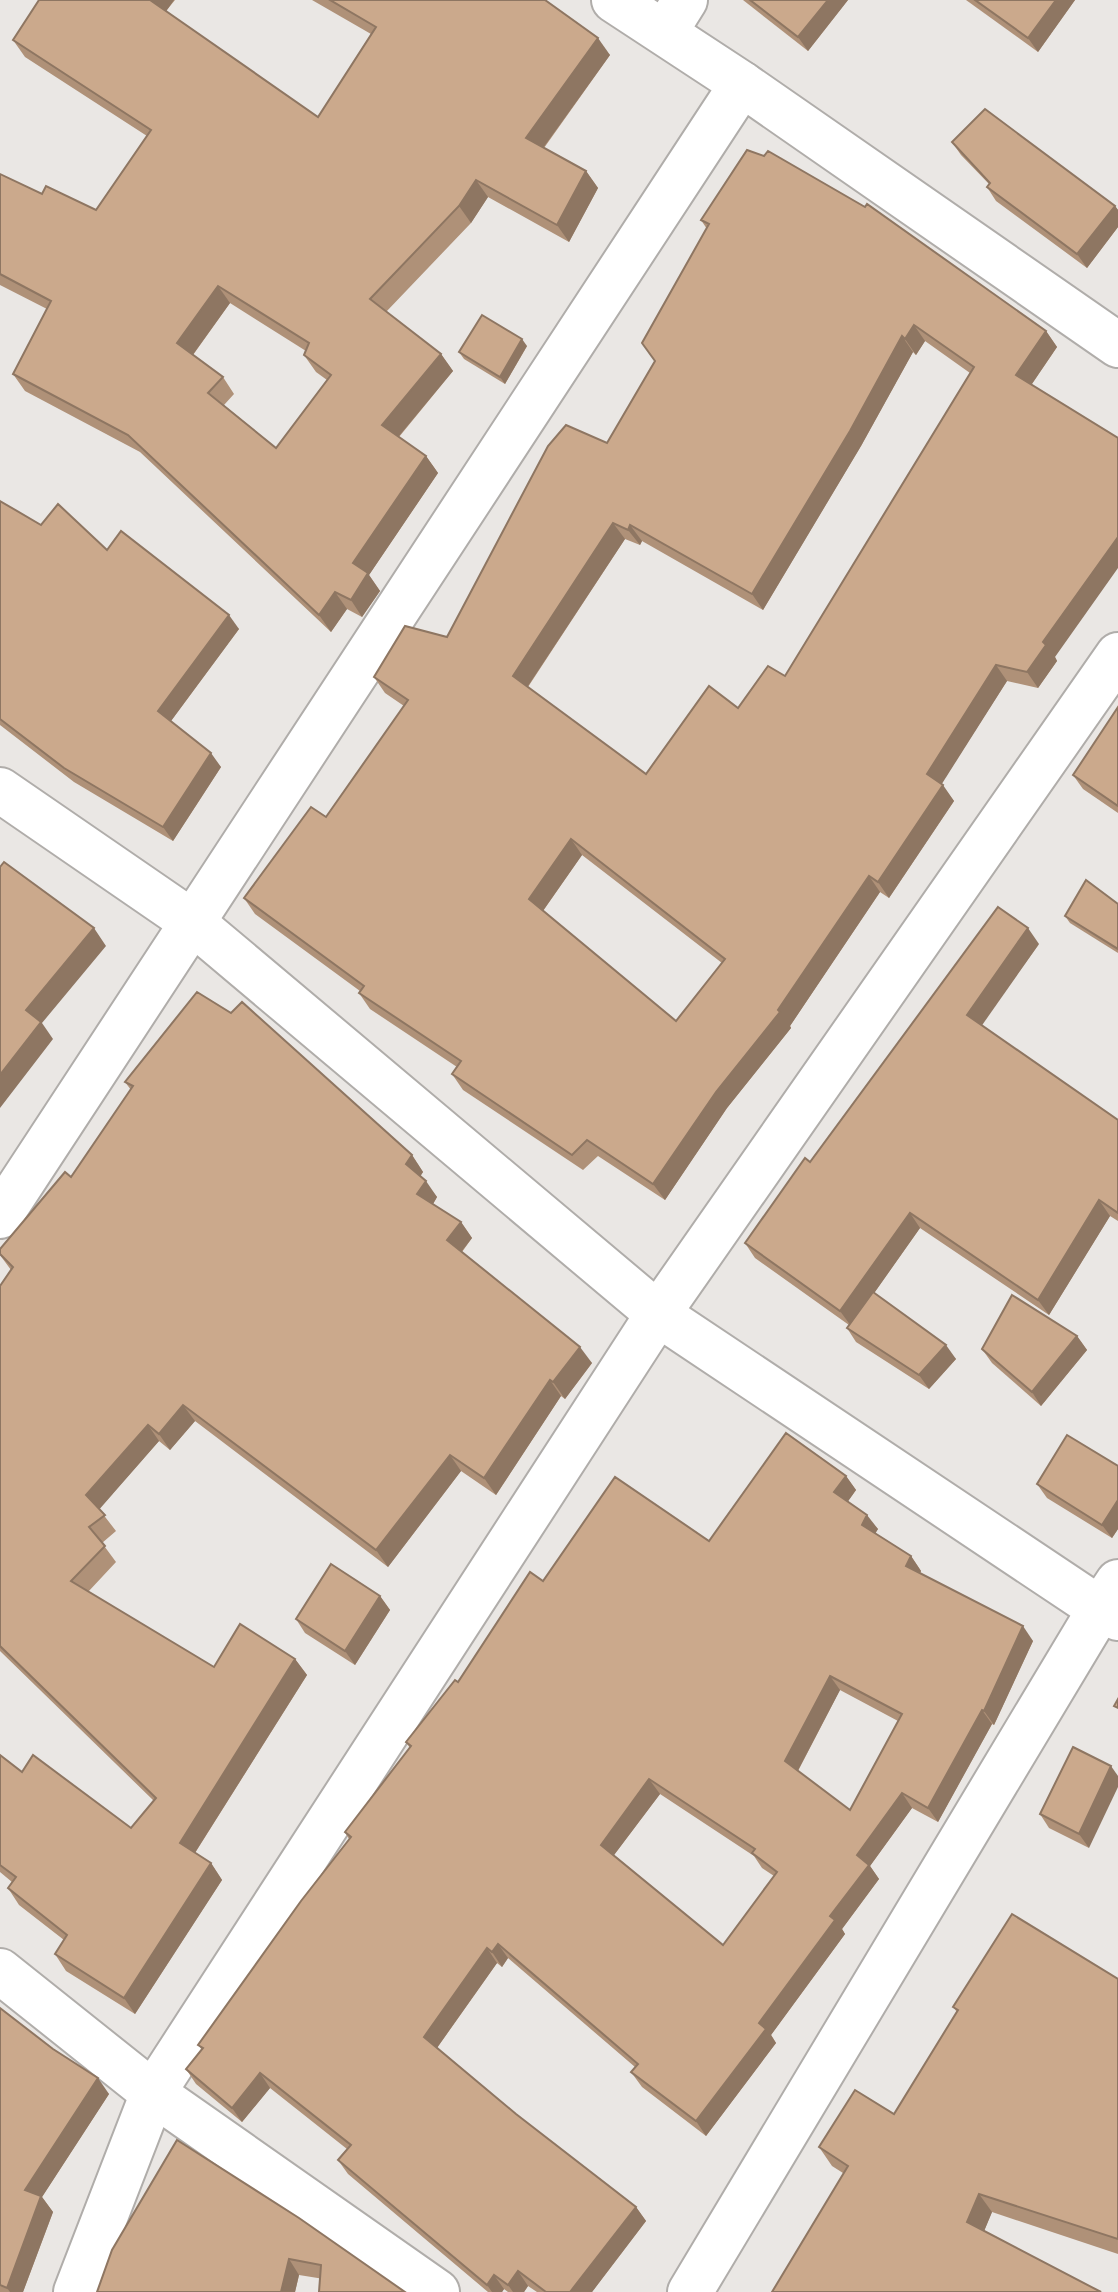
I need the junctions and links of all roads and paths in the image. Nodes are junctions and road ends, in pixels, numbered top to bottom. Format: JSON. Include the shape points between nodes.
{"nodes":[{"id":1,"x":614,"y":0,"type":"edge"},
{"id":2,"x":675,"y":16,"type":"edge"},
{"id":3,"x":742,"y":84,"type":"junction"},
{"id":4,"x":1114,"y":333,"type":"edge"},
{"id":5,"x":1118,"y":655,"type":"edge"},
{"id":6,"x":0,"y":790,"type":"edge"},
{"id":7,"x":192,"y":922,"type":"junction"},
{"id":8,"x":0,"y":1216,"type":"edge"},
{"id":9,"x":658,"y":1314,"type":"junction"},
{"id":10,"x":1112,"y":1603,"type":"edge"},
{"id":11,"x":0,"y":1971,"type":"edge"},
{"id":12,"x":153,"y":2093,"type":"junction"},
{"id":13,"x":76,"y":2292,"type":"edge"},
{"id":14,"x":437,"y":2292,"type":"edge"},
{"id":15,"x":690,"y":2292,"type":"edge"}],
"edges":[{"from":1,"to":2,"type":"street"},
{"from":2,"to":3,"type":"street"},
{"from":3,"to":4,"type":"street"},
{"from":3,"to":7,"type":"street"},
{"from":5,"to":9,"type":"street"},
{"from":6,"to":7,"type":"street"},
{"from":7,"to":8,"type":"street"},
{"from":7,"to":9,"type":"street"},
{"from":9,"to":10,"type":"street"},
{"from":9,"to":12,"type":"street"},
{"from":10,"to":15,"type":"street"},
{"from":11,"to":12,"type":"street"},
{"from":12,"to":13,"type":"street"},
{"from":12,"to":14,"type":"street"}]}
